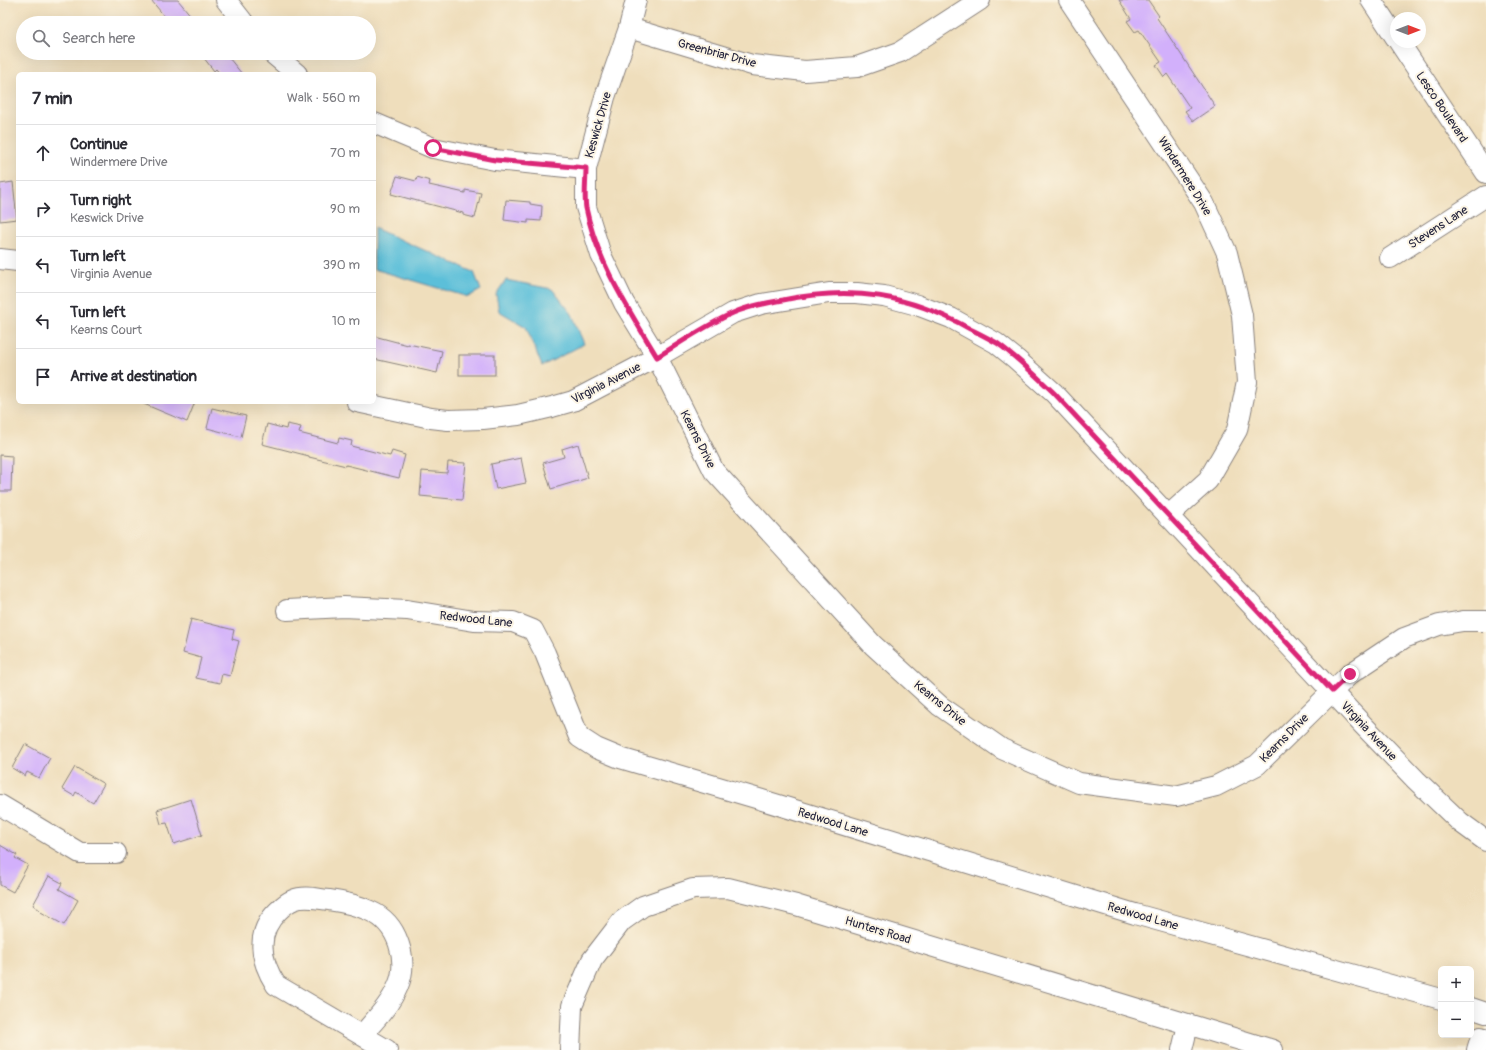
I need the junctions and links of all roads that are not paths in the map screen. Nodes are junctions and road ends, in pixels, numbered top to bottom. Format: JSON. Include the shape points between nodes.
{"nodes":[{"id":1,"x":226,"y":0,"type":"edge"},
{"id":2,"x":636,"y":0,"type":"edge"},
{"id":3,"x":980,"y":0,"type":"edge"},
{"id":4,"x":1069,"y":0,"type":"edge"},
{"id":5,"x":1370,"y":0,"type":"edge"},
{"id":6,"x":239,"y":16,"type":"edge"},
{"id":7,"x":629,"y":28,"type":"junction"},
{"id":8,"x":1390,"y":29,"type":"edge"},
{"id":9,"x":1403,"y":48,"type":"edge"},
{"id":10,"x":280,"y":60,"type":"edge"},
{"id":11,"x":295,"y":72,"type":"edge"},
{"id":12,"x":376,"y":124,"type":"edge"},
{"id":13,"x":586,"y":168,"type":"junction"},
{"id":14,"x":1486,"y":173,"type":"edge"},
{"id":15,"x":1486,"y":196,"type":"edge"},
{"id":16,"x":1390,"y":258,"type":"dead end"},
{"id":17,"x":0,"y":259,"type":"edge"},
{"id":18,"x":16,"y":261,"type":"edge"},
{"id":19,"x":657,"y":357,"type":"junction"},
{"id":20,"x":366,"y":404,"type":"edge"},
{"id":21,"x":1168,"y":516,"type":"junction"},
{"id":22,"x":287,"y":610,"type":"dead end"},
{"id":23,"x":1486,"y":621,"type":"edge"},
{"id":24,"x":1332,"y":691,"type":"junction"},
{"id":25,"x":0,"y":805,"type":"edge"},
{"id":26,"x":1486,"y":841,"type":"edge"},
{"id":27,"x":116,"y":853,"type":"dead end"},
{"id":28,"x":1438,"y":999,"type":"edge"},
{"id":29,"x":1474,"y":1009,"type":"edge"},
{"id":30,"x":1486,"y":1013,"type":"edge"},
{"id":31,"x":1188,"y":1025,"type":"junction"},
{"id":32,"x":362,"y":1035,"type":"junction"},
{"id":33,"x":387,"y":1050,"type":"edge"},
{"id":34,"x":570,"y":1050,"type":"edge"},
{"id":35,"x":1182,"y":1050,"type":"edge"},
{"id":36,"x":1273,"y":1050,"type":"edge"}],
"edges":[{"from":1,"to":6,"type":"street"},
{"from":2,"to":7,"type":"street","name":"Keswick Drive"},
{"from":3,"to":7,"type":"street","name":"Greenbriar Drive","via":[[900,52],[849,68],[805,71],[752,64]]},
{"from":4,"to":21,"type":"street","name":"Windermere Drive","via":[[1204,203],[1227,253],[1242,315],[1247,382],[1237,430],[1208,480]]},
{"from":5,"to":8,"type":"street"},
{"from":7,"to":13,"type":"street","name":"Keswick Drive","via":[[605,97]]},
{"from":9,"to":14,"type":"street","name":"Lesco Boulevard"},
{"from":10,"to":11,"type":"street"},
{"from":12,"to":13,"type":"street","via":[[433,148],[495,160]]},
{"from":13,"to":19,"type":"street","name":"Keswick Drive","via":[[586,207],[600,255],[624,303]]},
{"from":15,"to":16,"type":"street","name":"Stevens Lane"},
{"from":17,"to":18,"type":"street"},
{"from":19,"to":20,"type":"street","name":"Virginia Avenue","via":[[573,401],[518,415],[484,419],[437,419]]},
{"from":19,"to":21,"type":"street","name":"Virginia Avenue","via":[[733,313],[761,304],[829,292],[857,292],[917,305],[951,318],[996,343],[1016,358],[1054,393]]},
{"from":19,"to":24,"type":"street","name":"Kearns Drive","via":[[714,472],[873,645],[940,706],[1002,748],[1079,783],[1176,796],[1216,786],[1257,765]]},
{"from":21,"to":24,"type":"street","name":"Virginia Avenue"},
{"from":22,"to":28,"type":"street","name":"Redwood Lane","via":[[344,607],[407,610],[474,621],[514,622],[533,630],[579,737],[596,748],[620,758],[1135,914]]},
{"from":23,"to":24,"type":"street","name":"Kearns Drive","via":[[1439,625],[1404,638],[1350,674]]},
{"from":24,"to":26,"type":"street","name":"Virginia Avenue","via":[[1416,780],[1460,822]]},
{"from":25,"to":27,"type":"street","via":[[80,853]]},
{"from":29,"to":30,"type":"street"},
{"from":31,"to":34,"type":"street","name":"Hunters Road","via":[[796,905],[728,888],[693,890],[643,906],[622,921],[592,960],[572,1006]]},
{"from":31,"to":35,"type":"street"},
{"from":31,"to":36,"type":"street","name":"Hunters Road"},
{"from":32,"to":32,"type":"street","via":[[276,985],[267,971],[262,944],[264,930],[272,917],[293,900],[307,897],[345,903],[371,911],[384,920],[394,932],[403,967],[398,986],[389,1003]]},
{"from":32,"to":33,"type":"street"}]}
